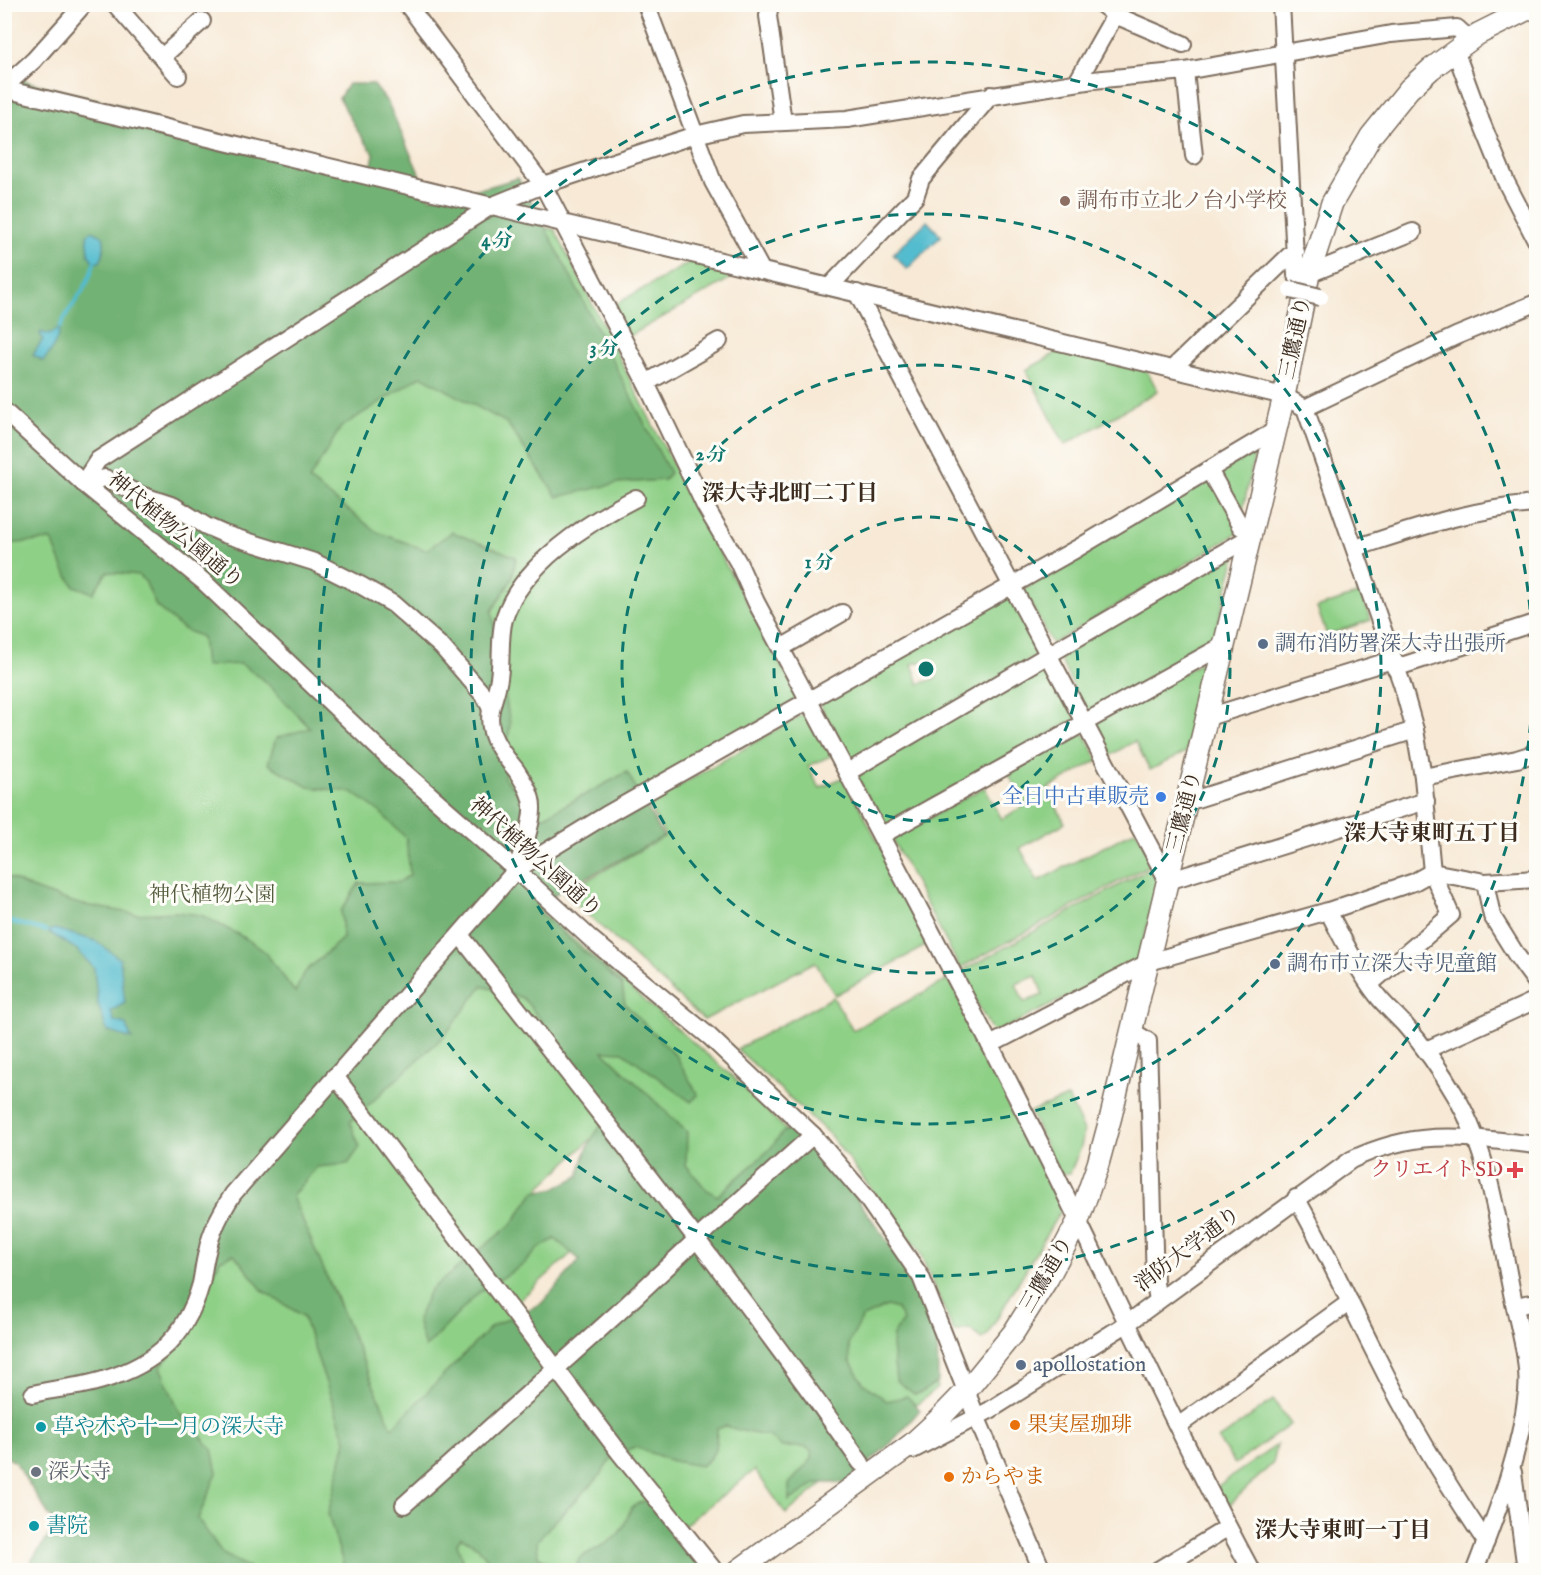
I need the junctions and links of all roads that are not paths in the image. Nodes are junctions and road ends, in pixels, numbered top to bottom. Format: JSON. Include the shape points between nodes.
{"nodes":[{"id":1,"x":84,"y":4,"type":"edge"},
{"id":2,"x":115,"y":4,"type":"edge"},
{"id":3,"x":407,"y":4,"type":"edge"},
{"id":4,"x":646,"y":4,"type":"edge"},
{"id":5,"x":770,"y":4,"type":"edge"},
{"id":6,"x":1101,"y":4,"type":"edge"},
{"id":7,"x":1281,"y":4,"type":"edge"},
{"id":8,"x":1536,"y":5,"type":"edge"},
{"id":9,"x":1115,"y":15,"type":"junction"},
{"id":10,"x":202,"y":21,"type":"dead end"},
{"id":11,"x":1183,"y":44,"type":"dead end"},
{"id":12,"x":1462,"y":45,"type":"junction"},
{"id":13,"x":1283,"y":55,"type":"junction"},
{"id":14,"x":162,"y":57,"type":"junction"},
{"id":15,"x":1185,"y":71,"type":"junction"},
{"id":16,"x":178,"y":76,"type":"dead end"},
{"id":17,"x":1077,"y":82,"type":"junction"},
{"id":18,"x":4,"y":88,"type":"edge"},
{"id":19,"x":991,"y":95,"type":"junction"},
{"id":20,"x":783,"y":122,"type":"junction"},
{"id":21,"x":695,"y":135,"type":"junction"},
{"id":22,"x":1194,"y":156,"type":"dead end"},
{"id":23,"x":543,"y":185,"type":"junction"},
{"id":24,"x":491,"y":206,"type":"junction"},
{"id":25,"x":561,"y":222,"type":"junction"},
{"id":26,"x":1413,"y":232,"type":"dead end"},
{"id":27,"x":1536,"y":240,"type":"edge"},
{"id":28,"x":1296,"y":252,"type":"junction"},
{"id":29,"x":762,"y":271,"type":"junction"},
{"id":30,"x":830,"y":286,"type":"junction"},
{"id":31,"x":1307,"y":286,"type":"junction"},
{"id":32,"x":857,"y":293,"type":"junction"},
{"id":33,"x":1536,"y":303,"type":"edge"},
{"id":34,"x":719,"y":341,"type":"dead end"},
{"id":35,"x":1172,"y":369,"type":"junction"},
{"id":36,"x":646,"y":383,"type":"junction"},
{"id":37,"x":1284,"y":396,"type":"junction"},
{"id":38,"x":1305,"y":408,"type":"junction"},
{"id":39,"x":4,"y":411,"type":"edge"},
{"id":40,"x":1274,"y":431,"type":"junction"},
{"id":41,"x":1209,"y":470,"type":"junction"},
{"id":42,"x":83,"y":483,"type":"junction"},
{"id":43,"x":636,"y":498,"type":"dead end"},
{"id":44,"x":1536,"y":504,"type":"edge"},
{"id":45,"x":1245,"y":532,"type":"junction"},
{"id":46,"x":1354,"y":548,"type":"junction"},
{"id":47,"x":1011,"y":584,"type":"junction"},
{"id":48,"x":842,"y":613,"type":"dead end"},
{"id":49,"x":1536,"y":624,"type":"edge"},
{"id":50,"x":1224,"y":645,"type":"junction"},
{"id":51,"x":781,"y":648,"type":"junction"},
{"id":52,"x":1048,"y":654,"type":"junction"},
{"id":53,"x":1393,"y":664,"type":"junction"},
{"id":54,"x":808,"y":700,"type":"junction"},
{"id":55,"x":490,"y":707,"type":"junction"},
{"id":56,"x":1208,"y":717,"type":"junction"},
{"id":57,"x":1084,"y":722,"type":"junction"},
{"id":58,"x":1415,"y":730,"type":"junction"},
{"id":59,"x":1536,"y":753,"type":"edge"},
{"id":60,"x":848,"y":772,"type":"junction"},
{"id":61,"x":1423,"y":777,"type":"junction"},
{"id":62,"x":1426,"y":801,"type":"junction"},
{"id":63,"x":1187,"y":802,"type":"junction"},
{"id":64,"x":882,"y":835,"type":"junction"},
{"id":65,"x":516,"y":870,"type":"junction"},
{"id":66,"x":1432,"y":872,"type":"junction"},
{"id":67,"x":1536,"y":879,"type":"edge"},
{"id":68,"x":1168,"y":881,"type":"junction"},
{"id":69,"x":1485,"y":882,"type":"junction"},
{"id":70,"x":1328,"y":911,"type":"junction"},
{"id":71,"x":460,"y":935,"type":"junction"},
{"id":72,"x":1149,"y":962,"type":"junction"},
{"id":73,"x":1536,"y":982,"type":"edge"},
{"id":74,"x":1370,"y":984,"type":"junction"},
{"id":75,"x":1536,"y":1000,"type":"edge"},
{"id":76,"x":1132,"y":1031,"type":"junction"},
{"id":77,"x":990,"y":1045,"type":"junction"},
{"id":78,"x":1426,"y":1050,"type":"junction"},
{"id":79,"x":335,"y":1076,"type":"junction"},
{"id":80,"x":813,"y":1135,"type":"junction"},
{"id":81,"x":1476,"y":1138,"type":"junction"},
{"id":82,"x":1536,"y":1144,"type":"edge"},
{"id":83,"x":1296,"y":1198,"type":"junction"},
{"id":84,"x":1078,"y":1221,"type":"junction"},
{"id":85,"x":698,"y":1238,"type":"junction"},
{"id":86,"x":1158,"y":1300,"type":"junction"},
{"id":87,"x":1350,"y":1302,"type":"junction"},
{"id":88,"x":1536,"y":1302,"type":"edge"},
{"id":89,"x":1515,"y":1306,"type":"junction"},
{"id":90,"x":1128,"y":1323,"type":"junction"},
{"id":91,"x":556,"y":1368,"type":"junction"},
{"id":92,"x":967,"y":1390,"type":"junction"},
{"id":93,"x":33,"y":1394,"type":"dead end"},
{"id":94,"x":976,"y":1416,"type":"junction"},
{"id":95,"x":1178,"y":1426,"type":"junction"},
{"id":96,"x":1536,"y":1443,"type":"edge"},
{"id":97,"x":1519,"y":1446,"type":"junction"},
{"id":98,"x":861,"y":1463,"type":"dead end"},
{"id":99,"x":883,"y":1466,"type":"junction"},
{"id":100,"x":1513,"y":1468,"type":"junction"},
{"id":101,"x":404,"y":1505,"type":"dead end"},
{"id":102,"x":1227,"y":1528,"type":"junction"},
{"id":103,"x":1486,"y":1542,"type":"junction"},
{"id":104,"x":714,"y":1570,"type":"edge"},
{"id":105,"x":739,"y":1570,"type":"edge"},
{"id":106,"x":1042,"y":1570,"type":"edge"},
{"id":107,"x":1158,"y":1570,"type":"edge"},
{"id":108,"x":1251,"y":1570,"type":"edge"},
{"id":109,"x":1475,"y":1570,"type":"edge"},
{"id":110,"x":1526,"y":1570,"type":"edge"}],
"edges":[{"from":1,"to":18,"type":"street"},
{"from":2,"to":14,"type":"street"},
{"from":3,"to":23,"type":"street"},
{"from":4,"to":21,"type":"street"},
{"from":5,"to":20,"type":"street","via":[[768,16]]},
{"from":6,"to":9,"type":"street"},
{"from":7,"to":13,"type":"street"},
{"from":8,"to":12,"type":"main road","name":"三鷹通り"},
{"from":9,"to":11,"type":"street"},
{"from":9,"to":17,"type":"street"},
{"from":10,"to":14,"type":"street"},
{"from":12,"to":13,"type":"street","via":[[1457,28],[1391,34]]},
{"from":12,"to":27,"type":"street","via":[[1481,121]]},
{"from":12,"to":31,"type":"main road","name":"三鷹通り","via":[[1409,89],[1371,136],[1332,203]]},
{"from":13,"to":15,"type":"street"},
{"from":13,"to":28,"type":"street"},
{"from":14,"to":16,"type":"street"},
{"from":15,"to":17,"type":"street"},
{"from":15,"to":22,"type":"street"},
{"from":17,"to":19,"type":"street"},
{"from":18,"to":24,"type":"street"},
{"from":19,"to":20,"type":"street","via":[[847,119]]},
{"from":19,"to":30,"type":"street","via":[[921,179],[915,196]]},
{"from":20,"to":21,"type":"street","via":[[743,124]]},
{"from":21,"to":23,"type":"street"},
{"from":21,"to":29,"type":"street","via":[[713,182]]},
{"from":23,"to":24,"type":"street"},
{"from":23,"to":25,"type":"street"},
{"from":24,"to":25,"type":"street"},
{"from":24,"to":42,"type":"street","via":[[98,460]]},
{"from":25,"to":29,"type":"street"},
{"from":25,"to":36,"type":"street"},
{"from":26,"to":31,"type":"street"},
{"from":28,"to":31,"type":"street","via":[[1296,275]]},
{"from":28,"to":35,"type":"street"},
{"from":29,"to":30,"type":"street"},
{"from":30,"to":32,"type":"street"},
{"from":31,"to":37,"type":"main road","name":"三鷹通り"},
{"from":32,"to":35,"type":"street"},
{"from":32,"to":47,"type":"street"},
{"from":33,"to":38,"type":"street","via":[[1456,336]]},
{"from":34,"to":36,"type":"street"},
{"from":35,"to":37,"type":"street"},
{"from":36,"to":51,"type":"street","via":[[705,506]]},
{"from":37,"to":38,"type":"street"},
{"from":37,"to":40,"type":"main road","name":"三鷹通り"},
{"from":38,"to":46,"type":"street"},
{"from":39,"to":42,"type":"street","name":"神代植物公園通り"},
{"from":40,"to":41,"type":"street"},
{"from":40,"to":45,"type":"main road","name":"三鷹通り"},
{"from":41,"to":45,"type":"street"},
{"from":41,"to":47,"type":"street"},
{"from":42,"to":55,"type":"street","via":[[105,478],[174,506],[224,534],[314,562],[362,586],[393,604],[442,647]]},
{"from":42,"to":65,"type":"street","name":"神代植物公園通り","via":[[203,581],[396,765]]},
{"from":43,"to":55,"type":"street","via":[[572,535],[517,591],[504,620],[499,681]]},
{"from":44,"to":46,"type":"street","via":[[1511,505],[1456,518]]},
{"from":45,"to":50,"type":"main road","name":"三鷹通り"},
{"from":45,"to":52,"type":"street"},
{"from":46,"to":53,"type":"street"},
{"from":47,"to":52,"type":"street"},
{"from":47,"to":54,"type":"street"},
{"from":48,"to":51,"type":"street"},
{"from":49,"to":53,"type":"street"},
{"from":50,"to":56,"type":"main road","name":"三鷹通り"},
{"from":50,"to":57,"type":"street"},
{"from":51,"to":54,"type":"street"},
{"from":52,"to":57,"type":"street"},
{"from":52,"to":60,"type":"street"},
{"from":53,"to":56,"type":"street"},
{"from":53,"to":58,"type":"street"},
{"from":54,"to":60,"type":"street"},
{"from":54,"to":65,"type":"street"},
{"from":55,"to":65,"type":"street","via":[[492,735],[528,789],[532,808]]},
{"from":56,"to":63,"type":"main road","name":"三鷹通り"},
{"from":57,"to":64,"type":"street"},
{"from":57,"to":68,"type":"street"},
{"from":58,"to":61,"type":"street"},
{"from":58,"to":63,"type":"street"},
{"from":59,"to":61,"type":"street"},
{"from":60,"to":64,"type":"street"},
{"from":61,"to":62,"type":"street"},
{"from":62,"to":66,"type":"street"},
{"from":62,"to":68,"type":"street"},
{"from":63,"to":68,"type":"main road","name":"三鷹通り"},
{"from":64,"to":77,"type":"street"},
{"from":65,"to":71,"type":"street"},
{"from":65,"to":80,"type":"street","name":"神代植物公園通り","via":[[591,939],[717,1043]]},
{"from":66,"to":69,"type":"street"},
{"from":66,"to":70,"type":"street","via":[[1414,882]]},
{"from":66,"to":74,"type":"street","via":[[1451,915]]},
{"from":67,"to":69,"type":"street"},
{"from":68,"to":72,"type":"main road","name":"三鷹通り"},
{"from":69,"to":73,"type":"street","via":[[1492,916]]},
{"from":70,"to":72,"type":"street"},
{"from":70,"to":74,"type":"street"},
{"from":71,"to":79,"type":"street"},
{"from":71,"to":85,"type":"street"},
{"from":72,"to":76,"type":"main road","name":"三鷹通り"},
{"from":72,"to":77,"type":"street"},
{"from":74,"to":78,"type":"street"},
{"from":75,"to":78,"type":"street"},
{"from":76,"to":84,"type":"main road","name":"三鷹通り","via":[[1098,1164]]},
{"from":76,"to":86,"type":"street","via":[[1148,1041]]},
{"from":77,"to":84,"type":"street"},
{"from":78,"to":81,"type":"street","via":[[1457,1098]]},
{"from":79,"to":91,"type":"street"},
{"from":79,"to":93,"type":"street","via":[[225,1207],[210,1238],[193,1308],[172,1342],[127,1372],[89,1384]]},
{"from":80,"to":85,"type":"street"},
{"from":80,"to":92,"type":"street","name":"神代植物公園通り","via":[[866,1197],[917,1270]]},
{"from":81,"to":82,"type":"street","name":"消防大学通り"},
{"from":81,"to":83,"type":"street","name":"消防大学通り","via":[[1434,1136],[1384,1145],[1351,1160]]},
{"from":81,"to":89,"type":"street","via":[[1490,1182]]},
{"from":83,"to":86,"type":"street","name":"消防大学通り"},
{"from":83,"to":87,"type":"street"},
{"from":84,"to":90,"type":"street"},
{"from":84,"to":92,"type":"main road","name":"三鷹通り","via":[[1031,1307]]},
{"from":85,"to":91,"type":"street"},
{"from":85,"to":98,"type":"street"},
{"from":86,"to":90,"type":"street","name":"消防大学通り"},
{"from":87,"to":95,"type":"street"},
{"from":87,"to":103,"type":"street","via":[[1417,1431]]},
{"from":88,"to":89,"type":"street"},
{"from":89,"to":97,"type":"street","via":[[1526,1353],[1527,1390]]},
{"from":90,"to":94,"type":"street","name":"消防大学通り"},
{"from":90,"to":95,"type":"street"},
{"from":91,"to":101,"type":"street"},
{"from":91,"to":104,"type":"street"},
{"from":92,"to":94,"type":"street","name":"神代植物公園通り"},
{"from":92,"to":99,"type":"main road","name":"三鷹通り","via":[[930,1428]]},
{"from":94,"to":99,"type":"street","name":"消防大学通り"},
{"from":94,"to":106,"type":"street","name":"神代植物公園通り"},
{"from":95,"to":102,"type":"street"},
{"from":96,"to":97,"type":"street"},
{"from":97,"to":100,"type":"street"},
{"from":99,"to":105,"type":"main road","name":"三鷹通り"},
{"from":100,"to":103,"type":"street"},
{"from":100,"to":110,"type":"street"},
{"from":102,"to":107,"type":"street"},
{"from":102,"to":108,"type":"street"},
{"from":103,"to":109,"type":"street"}]}
